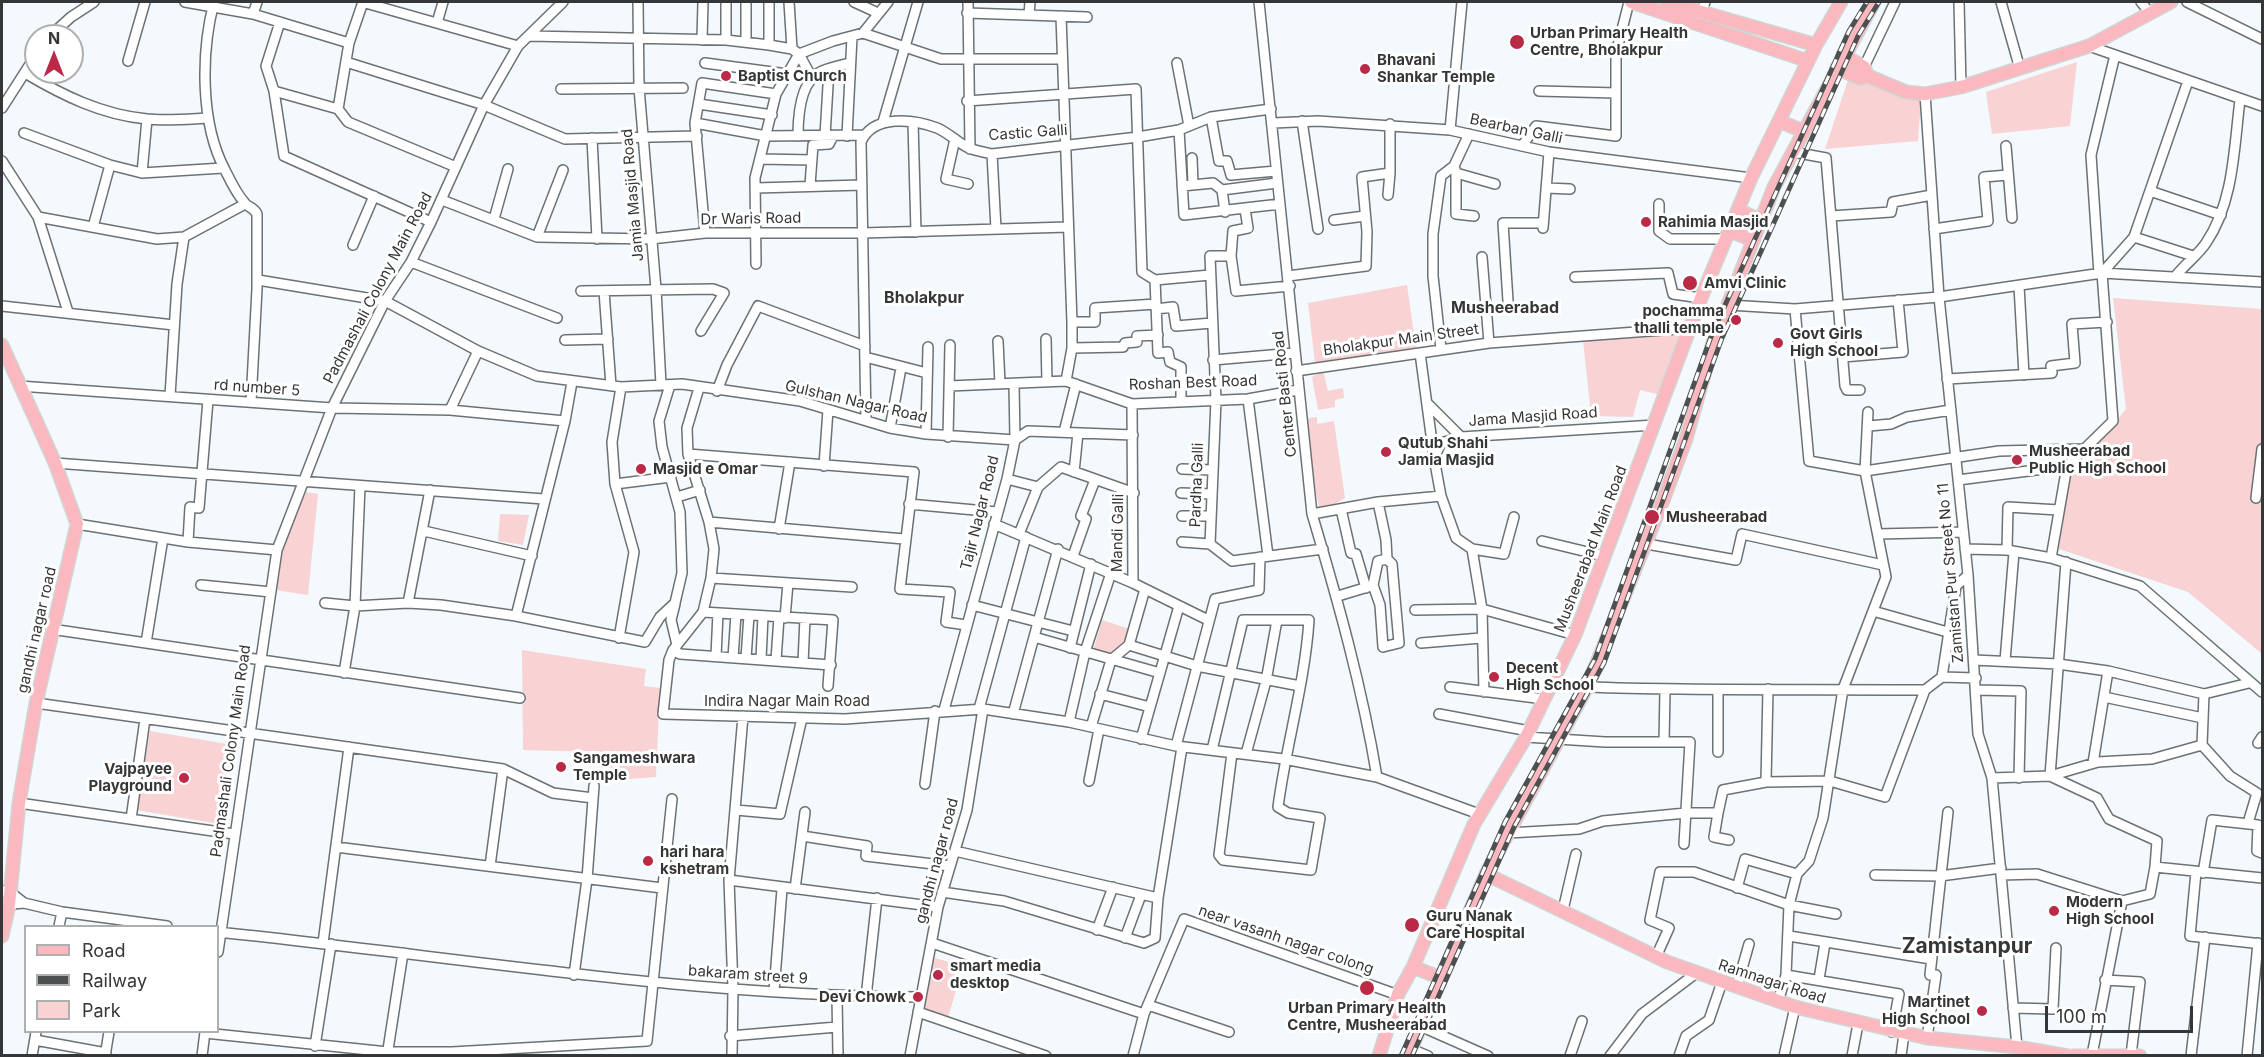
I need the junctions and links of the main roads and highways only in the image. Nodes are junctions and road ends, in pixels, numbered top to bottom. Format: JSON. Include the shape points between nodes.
{"nodes":[{"id":1,"x":1630,"y":2,"type":"edge"},
{"id":2,"x":1667,"y":2,"type":"edge"},
{"id":3,"x":1841,"y":2,"type":"edge"},
{"id":4,"x":1874,"y":2,"type":"edge"},
{"id":5,"x":2171,"y":2,"type":"edge"},
{"id":6,"x":1704,"y":7,"type":"edge"},
{"id":7,"x":1815,"y":45,"type":"junction"},
{"id":8,"x":1843,"y":55,"type":"junction"},
{"id":9,"x":1808,"y":61,"type":"junction"},
{"id":10,"x":1837,"y":68,"type":"junction"},
{"id":11,"x":1866,"y":71,"type":"junction"},
{"id":12,"x":1779,"y":120,"type":"junction"},
{"id":13,"x":1803,"y":131,"type":"junction"},
{"id":14,"x":1738,"y":210,"type":"junction"},
{"id":15,"x":1761,"y":220,"type":"junction"},
{"id":16,"x":1728,"y":235,"type":"junction"},
{"id":17,"x":1753,"y":240,"type":"junction"},
{"id":18,"x":2,"y":345,"type":"edge"},
{"id":19,"x":1486,"y":874,"type":"junction"},
{"id":20,"x":6,"y":891,"type":"edge"},
{"id":21,"x":5,"y":905,"type":"edge"},
{"id":22,"x":2,"y":936,"type":"edge"},
{"id":23,"x":1413,"y":967,"type":"junction"},
{"id":24,"x":1441,"y":978,"type":"junction"},
{"id":25,"x":1409,"y":1052,"type":"edge"},
{"id":26,"x":2092,"y":1055,"type":"edge"},
{"id":27,"x":2131,"y":1055,"type":"edge"},
{"id":28,"x":1379,"y":1056,"type":"edge"},
{"id":29,"x":2068,"y":1056,"type":"edge"},
{"id":30,"x":2073,"y":1056,"type":"edge"},
{"id":31,"x":2140,"y":1056,"type":"edge"}],
"edges":[{"from":1,"to":9,"type":"main road"},
{"from":2,"to":6,"type":"main road"},
{"from":3,"to":7,"type":"main road","name":"Musheerabad Main Road"},
{"from":4,"to":8,"type":"main road"},
{"from":5,"to":11,"type":"main road","via":[[2089,46],[1960,87],[1925,94],[1906,92]]},
{"from":6,"to":7,"type":"main road"},
{"from":7,"to":9,"type":"main road","name":"Musheerabad Main Road"},
{"from":8,"to":10,"type":"main road"},
{"from":8,"to":11,"type":"main road"},
{"from":9,"to":12,"type":"main road","name":"Musheerabad Main Road"},
{"from":10,"to":11,"type":"main road","via":[[1860,78]]},
{"from":10,"to":13,"type":"main road"},
{"from":12,"to":13,"type":"main road"},
{"from":12,"to":14,"type":"main road","name":"Musheerabad Main Road"},
{"from":13,"to":15,"type":"main road"},
{"from":14,"to":15,"type":"main road"},
{"from":14,"to":16,"type":"main road","name":"Musheerabad Main Road"},
{"from":15,"to":17,"type":"main road"},
{"from":16,"to":17,"type":"main road"},
{"from":16,"to":23,"type":"main road","name":"Musheerabad Main Road","via":[[1575,635],[1528,734],[1479,814]]},
{"from":17,"to":19,"type":"main road","via":[[1713,343],[1686,439],[1587,687]]},
{"from":18,"to":20,"type":"main road","name":"gandhi nagar road","via":[[55,463],[77,524],[36,703]]},
{"from":19,"to":24,"type":"main road"},
{"from":19,"to":29,"type":"main road","name":"Ramnagar Road","via":[[1656,957],[1778,1002],[1898,1033]]},
{"from":20,"to":21,"type":"main road","name":"gandhi nagar road"},
{"from":21,"to":22,"type":"main road","name":"gandhi nagar road"},
{"from":23,"to":24,"type":"main road"},
{"from":23,"to":28,"type":"main road","name":"Musheerabad Main Road","via":[[1398,995]]},
{"from":24,"to":25,"type":"main road"},
{"from":26,"to":27,"type":"main road"},
{"from":26,"to":30,"type":"main road"},
{"from":27,"to":31,"type":"main road"}]}
